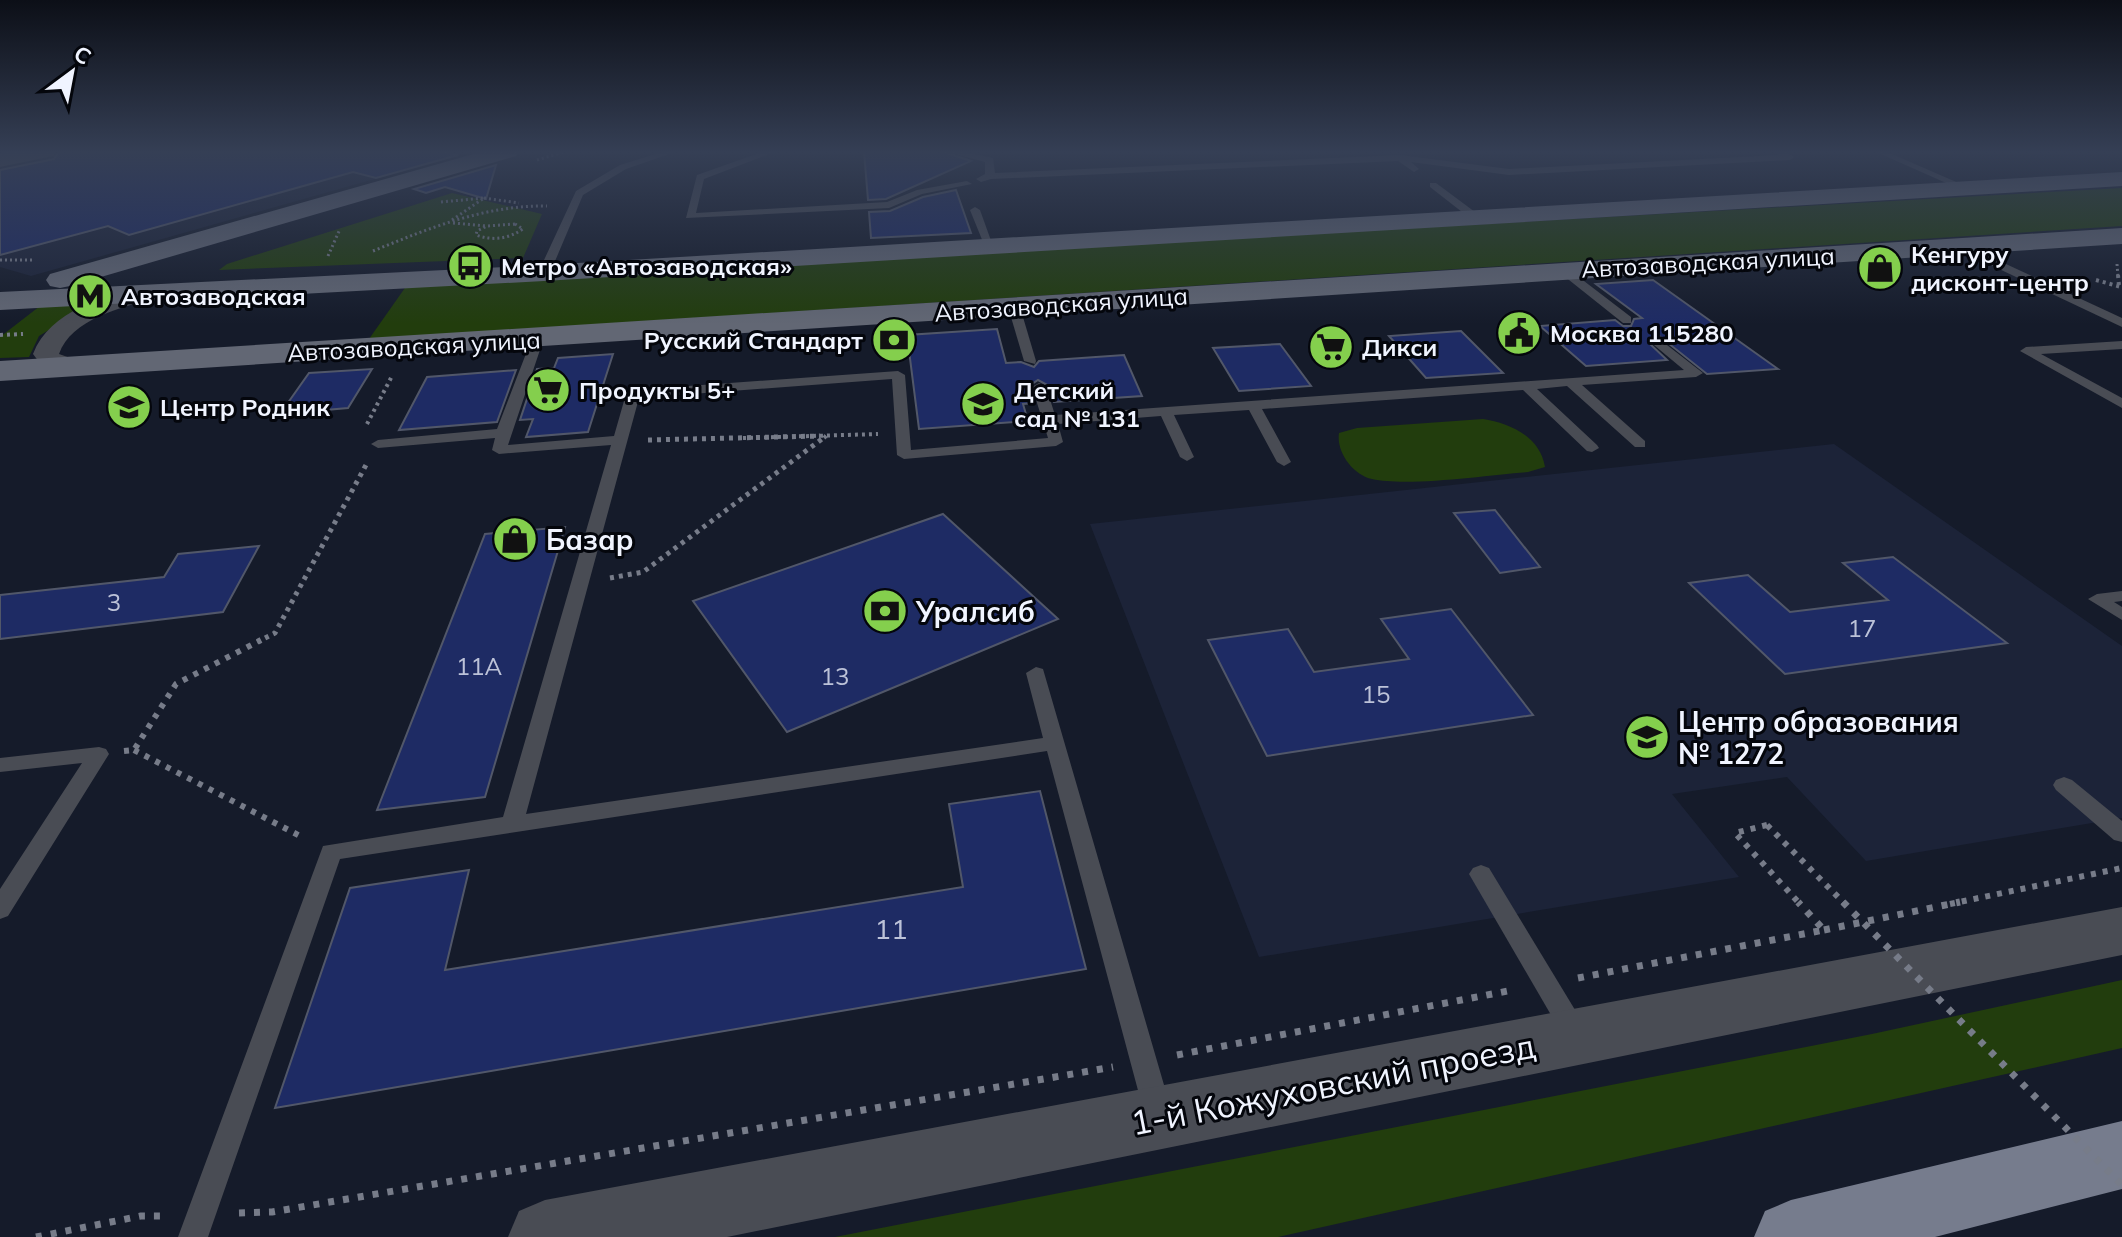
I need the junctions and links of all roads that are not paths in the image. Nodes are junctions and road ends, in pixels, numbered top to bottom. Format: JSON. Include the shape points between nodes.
{"nodes":[{"id":1,"x":310,"y":209,"type":"edge"},
{"id":2,"x":573,"y":209,"type":"edge"},
{"id":3,"x":692,"y":209,"type":"edge"},
{"id":4,"x":822,"y":209,"type":"edge"},
{"id":5,"x":1464,"y":209,"type":"edge"},
{"id":6,"x":1615,"y":209,"type":"edge"},
{"id":7,"x":975,"y":210,"type":"dead end"},
{"id":8,"x":1475,"y":217,"type":"junction"},
{"id":9,"x":2122,"y":236,"type":"edge"},
{"id":10,"x":990,"y":247,"type":"junction"},
{"id":11,"x":1961,"y":247,"type":"junction"},
{"id":12,"x":1563,"y":270,"type":"junction"},
{"id":13,"x":544,"y":273,"type":"junction"},
{"id":14,"x":147,"y":293,"type":"junction"},
{"id":15,"x":0,"y":299,"type":"edge"},
{"id":16,"x":1014,"y":307,"type":"junction"},
{"id":17,"x":1627,"y":320,"type":"dead end"},
{"id":18,"x":2122,"y":323,"type":"edge"},
{"id":19,"x":538,"y":338,"type":"junction"},
{"id":20,"x":1658,"y":342,"type":"dead end"},
{"id":21,"x":2122,"y":345,"type":"edge"},
{"id":22,"x":1030,"y":361,"type":"dead end"},
{"id":23,"x":67,"y":366,"type":"junction"},
{"id":24,"x":0,"y":371,"type":"edge"},
{"id":25,"x":1570,"y":382,"type":"junction"},
{"id":26,"x":1527,"y":386,"type":"junction"},
{"id":27,"x":1039,"y":387,"type":"dead end"},
{"id":28,"x":2122,"y":404,"type":"edge"},
{"id":29,"x":1254,"y":406,"type":"junction"},
{"id":30,"x":1166,"y":412,"type":"junction"},
{"id":31,"x":1050,"y":420,"type":"junction"},
{"id":32,"x":503,"y":433,"type":"junction"},
{"id":33,"x":619,"y":440,"type":"junction"},
{"id":34,"x":378,"y":444,"type":"road end"},
{"id":35,"x":1640,"y":444,"type":"dead end"},
{"id":36,"x":1592,"y":448,"type":"dead end"},
{"id":37,"x":1187,"y":457,"type":"dead end"},
{"id":38,"x":1284,"y":462,"type":"dead end"},
{"id":39,"x":2122,"y":596,"type":"edge"},
{"id":40,"x":2122,"y":615,"type":"edge"},
{"id":41,"x":1036,"y":673,"type":"dead end"},
{"id":42,"x":1055,"y":743,"type":"junction"},
{"id":43,"x":0,"y":765,"type":"edge"},
{"id":44,"x":2064,"y":785,"type":"dead end"},
{"id":45,"x":512,"y":824,"type":"junction"},
{"id":46,"x":2122,"y":834,"type":"edge"},
{"id":47,"x":1481,"y":874,"type":"dead end"},
{"id":48,"x":0,"y":909,"type":"edge"},
{"id":49,"x":2122,"y":931,"type":"edge"},
{"id":50,"x":1563,"y":1010,"type":"junction"},
{"id":51,"x":1151,"y":1090,"type":"junction"},
{"id":52,"x":2122,"y":1155,"type":"edge"},
{"id":53,"x":198,"y":1226,"type":"edge"},
{"id":54,"x":545,"y":1237,"type":"edge"},
{"id":55,"x":1791,"y":1237,"type":"edge"}],
"edges":[{"from":1,"to":15,"type":"main road"},
{"from":2,"to":13,"type":"lane"},
{"from":3,"to":4,"type":"lane","via":[[690,216]]},
{"from":5,"to":8,"type":"lane"},
{"from":6,"to":8,"type":"main road"},
{"from":7,"to":10,"type":"lane"},
{"from":8,"to":10,"type":"main road"},
{"from":9,"to":11,"type":"main road","name":"Автозаводская улица"},
{"from":10,"to":13,"type":"main road"},
{"from":11,"to":12,"type":"main road","name":"Автозаводская улица"},
{"from":11,"to":18,"type":"lane"},
{"from":12,"to":16,"type":"main road","name":"Автозаводская улица"},
{"from":12,"to":17,"type":"lane"},
{"from":13,"to":14,"type":"main road"},
{"from":14,"to":15,"type":"main road"},
{"from":14,"to":23,"type":"street","via":[[87,315],[55,335],[46,354]]},
{"from":16,"to":19,"type":"main road","name":"Автозаводская улица"},
{"from":16,"to":22,"type":"lane"},
{"from":19,"to":23,"type":"main road","name":"Автозаводская улица"},
{"from":19,"to":32,"type":"lane"},
{"from":20,"to":25,"type":"lane","via":[[1696,373]]},
{"from":21,"to":28,"type":"lane","via":[[2026,351]]},
{"from":23,"to":24,"type":"main road","name":"Автозаводская улица"},
{"from":25,"to":26,"type":"lane"},
{"from":25,"to":35,"type":"lane"},
{"from":26,"to":29,"type":"lane"},
{"from":26,"to":36,"type":"lane"},
{"from":27,"to":31,"type":"lane"},
{"from":29,"to":30,"type":"lane"},
{"from":29,"to":38,"type":"lane"},
{"from":30,"to":31,"type":"lane"},
{"from":30,"to":37,"type":"lane"},
{"from":31,"to":33,"type":"lane","via":[[1056,442],[904,455],[898,375],[633,394]]},
{"from":32,"to":33,"type":"lane","via":[[499,450]]},
{"from":32,"to":34,"type":"lane"},
{"from":33,"to":45,"type":"lane"},
{"from":39,"to":40,"type":"lane","via":[[2097,599]]},
{"from":41,"to":42,"type":"lane"},
{"from":42,"to":45,"type":"lane"},
{"from":42,"to":51,"type":"lane"},
{"from":43,"to":48,"type":"lane","via":[[99,754]]},
{"from":44,"to":46,"type":"lane"},
{"from":45,"to":53,"type":"lane","via":[[331,852]]},
{"from":47,"to":50,"type":"lane"},
{"from":49,"to":50,"type":"street","name":"1-й Кожуховский проезд"},
{"from":50,"to":51,"type":"street","name":"1-й Кожуховский проезд"},
{"from":51,"to":54,"type":"street","name":"1-й Кожуховский проезд"},
{"from":52,"to":55,"type":"main road"}]}
